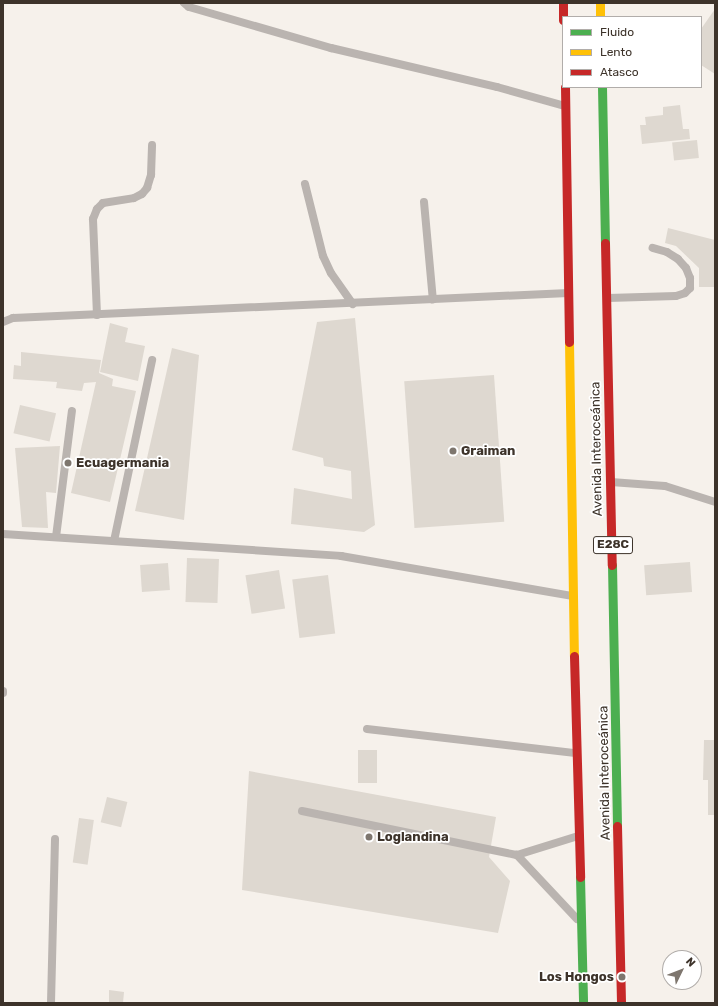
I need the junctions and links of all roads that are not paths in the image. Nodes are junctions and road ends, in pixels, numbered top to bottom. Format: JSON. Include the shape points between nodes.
{"nodes":[{"id":1,"x":184,"y":3,"type":"edge"},
{"id":2,"x":563,"y":3,"type":"edge"},
{"id":3,"x":600,"y":3,"type":"edge"},
{"id":4,"x":563,"y":16,"type":"edge"},
{"id":5,"x":600,"y":16,"type":"edge"},
{"id":6,"x":564,"y":88,"type":"edge"},
{"id":7,"x":602,"y":88,"type":"edge"},
{"id":8,"x":565,"y":106,"type":"junction"},
{"id":9,"x":152,"y":145,"type":"dead end"},
{"id":10,"x":305,"y":184,"type":"dead end"},
{"id":11,"x":424,"y":202,"type":"dead end"},
{"id":12,"x":653,"y":248,"type":"dead end"},
{"id":13,"x":569,"y":293,"type":"junction"},
{"id":14,"x":607,"y":298,"type":"junction"},
{"id":15,"x":433,"y":300,"type":"junction"},
{"id":16,"x":353,"y":304,"type":"junction"},
{"id":17,"x":97,"y":315,"type":"junction"},
{"id":18,"x":3,"y":322,"type":"edge"},
{"id":19,"x":152,"y":360,"type":"dead end"},
{"id":20,"x":72,"y":412,"type":"dead end"},
{"id":21,"x":611,"y":482,"type":"junction"},
{"id":22,"x":715,"y":502,"type":"edge"},
{"id":23,"x":3,"y":534,"type":"edge"},
{"id":24,"x":56,"y":537,"type":"junction"},
{"id":25,"x":114,"y":541,"type":"junction"},
{"id":26,"x":573,"y":596,"type":"junction"},
{"id":27,"x":367,"y":729,"type":"dead end"},
{"id":28,"x":577,"y":753,"type":"junction"},
{"id":29,"x":302,"y":811,"type":"dead end"},
{"id":30,"x":579,"y":835,"type":"junction"},
{"id":31,"x":55,"y":839,"type":"dead end"},
{"id":32,"x":517,"y":855,"type":"junction"},
{"id":33,"x":582,"y":924,"type":"junction"},
{"id":34,"x":51,"y":1003,"type":"edge"},
{"id":35,"x":583,"y":1003,"type":"edge"},
{"id":36,"x":622,"y":1003,"type":"edge"}],
"edges":[{"from":1,"to":8,"type":"lane","via":[[189,7],[331,48],[498,87]]},
{"from":2,"to":4,"type":"highway"},
{"from":3,"to":5,"type":"highway"},
{"from":6,"to":8,"type":"highway","name":"Avenida Interoceánica","number":"E28C"},
{"from":7,"to":14,"type":"highway","name":"Avenida Interoceánica","number":"E28C"},
{"from":8,"to":13,"type":"highway","name":"Avenida Interoceánica","number":"E28C"},
{"from":9,"to":17,"type":"lane","via":[[151,175],[147,188],[134,198],[103,203],[93,219]]},
{"from":10,"to":16,"type":"lane","via":[[323,256],[331,273]]},
{"from":11,"to":15,"type":"lane"},
{"from":12,"to":14,"type":"lane","via":[[667,252],[686,268],[690,288],[676,296]]},
{"from":13,"to":15,"type":"lane"},
{"from":13,"to":26,"type":"highway","name":"Avenida Interoceánica","number":"E28C"},
{"from":14,"to":21,"type":"highway","name":"Avenida Interoceánica","number":"E28C"},
{"from":15,"to":16,"type":"lane"},
{"from":16,"to":17,"type":"lane"},
{"from":17,"to":18,"type":"lane","via":[[13,318]]},
{"from":19,"to":25,"type":"lane"},
{"from":20,"to":24,"type":"lane"},
{"from":21,"to":22,"type":"lane","via":[[665,486]]},
{"from":21,"to":36,"type":"highway","name":"Avenida Interoceánica","number":"E28C"},
{"from":23,"to":24,"type":"lane"},
{"from":24,"to":25,"type":"lane"},
{"from":25,"to":26,"type":"lane","via":[[341,556]]},
{"from":26,"to":28,"type":"highway","name":"Avenida Interoceánica","number":"E28C"},
{"from":27,"to":28,"type":"lane"},
{"from":28,"to":30,"type":"highway","name":"Avenida Interoceánica","number":"E28C"},
{"from":29,"to":32,"type":"lane"},
{"from":30,"to":32,"type":"lane"},
{"from":30,"to":33,"type":"highway","name":"Avenida Interoceánica","number":"E28C"},
{"from":31,"to":34,"type":"lane"},
{"from":32,"to":33,"type":"lane"},
{"from":33,"to":35,"type":"highway","name":"Avenida Interoceánica","number":"E28C"}]}
